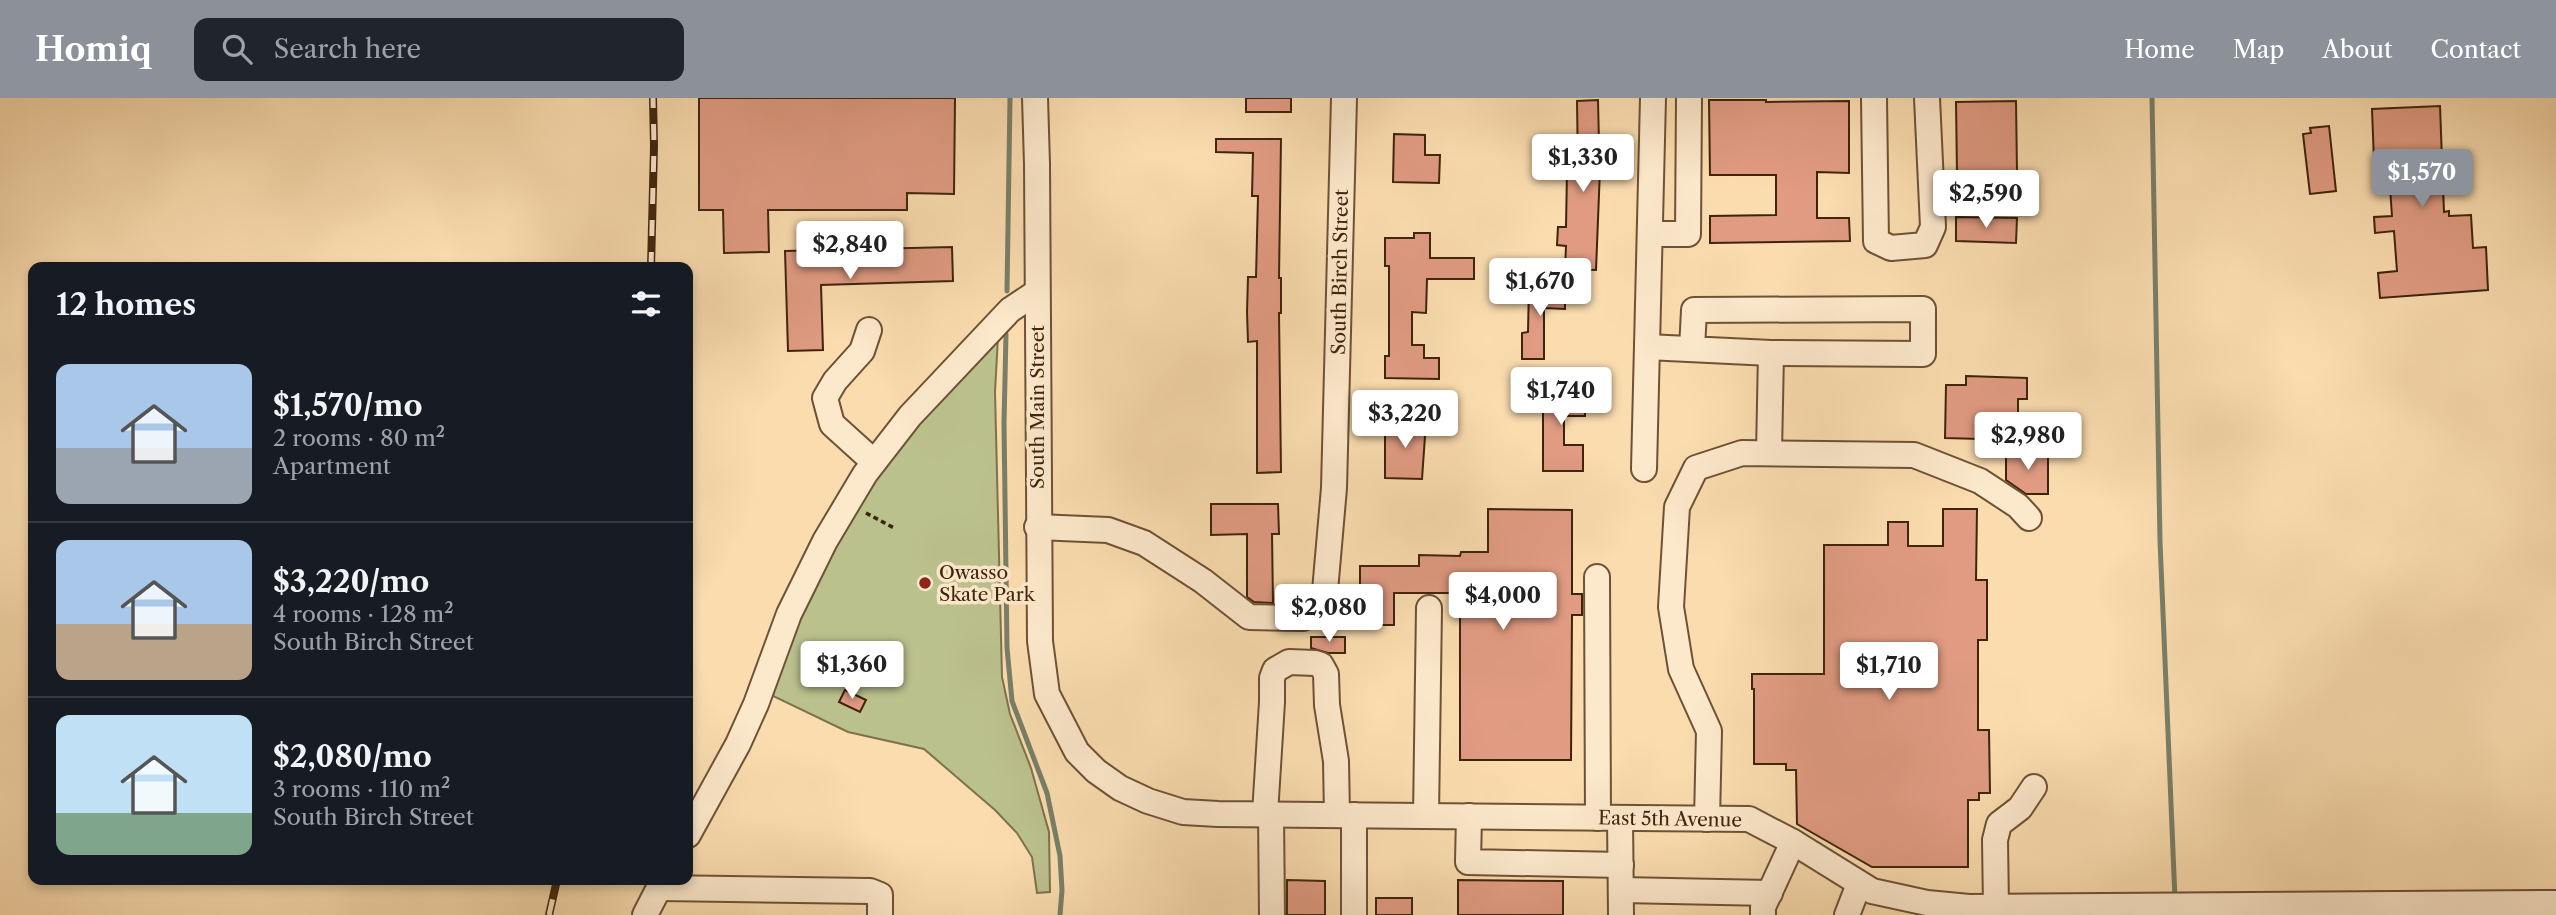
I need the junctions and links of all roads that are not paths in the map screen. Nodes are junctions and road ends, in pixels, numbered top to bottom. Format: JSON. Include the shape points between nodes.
{"nodes":[{"id":1,"x":1035,"y":98,"type":"edge"},
{"id":2,"x":1344,"y":98,"type":"edge"},
{"id":3,"x":1653,"y":98,"type":"edge"},
{"id":4,"x":1689,"y":98,"type":"edge"},
{"id":5,"x":1874,"y":98,"type":"edge"},
{"id":6,"x":1927,"y":98,"type":"edge"},
{"id":7,"x":1650,"y":234,"type":"junction"},
{"id":8,"x":1037,"y":292,"type":"junction"},
{"id":9,"x":869,"y":330,"type":"dead end"},
{"id":10,"x":1647,"y":346,"type":"junction"},
{"id":11,"x":1692,"y":349,"type":"junction"},
{"id":12,"x":1770,"y":353,"type":"junction"},
{"id":13,"x":1769,"y":453,"type":"junction"},
{"id":14,"x":874,"y":462,"type":"junction"},
{"id":15,"x":1644,"y":469,"type":"dead end"},
{"id":16,"x":2029,"y":518,"type":"dead end"},
{"id":17,"x":1037,"y":527,"type":"junction"},
{"id":18,"x":1597,"y":577,"type":"dead end"},
{"id":19,"x":1429,"y":608,"type":"dead end"},
{"id":20,"x":1055,"y":713,"type":"joint"},
{"id":21,"x":2034,"y":787,"type":"dead end"},
{"id":22,"x":1268,"y":814,"type":"junction"},
{"id":23,"x":1345,"y":815,"type":"junction"},
{"id":24,"x":1426,"y":816,"type":"junction"},
{"id":25,"x":1469,"y":816,"type":"junction"},
{"id":26,"x":1609,"y":818,"type":"junction"},
{"id":27,"x":1707,"y":819,"type":"junction"},
{"id":28,"x":693,"y":826,"type":"edge"},
{"id":29,"x":1793,"y":842,"type":"junction"},
{"id":30,"x":1621,"y":865,"type":"junction"},
{"id":31,"x":1859,"y":884,"type":"junction"},
{"id":32,"x":660,"y":885,"type":"edge"},
{"id":33,"x":691,"y":885,"type":"edge"},
{"id":34,"x":1621,"y":890,"type":"junction"},
{"id":35,"x":2556,"y":903,"type":"edge"},
{"id":36,"x":1767,"y":904,"type":"edge"},
{"id":37,"x":1927,"y":909,"type":"edge"},
{"id":38,"x":2006,"y":910,"type":"edge"},
{"id":39,"x":2092,"y":911,"type":"edge"},
{"id":40,"x":2253,"y":911,"type":"edge"},
{"id":41,"x":645,"y":915,"type":"edge"},
{"id":42,"x":880,"y":915,"type":"edge"},
{"id":43,"x":1272,"y":915,"type":"edge"},
{"id":44,"x":1354,"y":915,"type":"edge"},
{"id":45,"x":1621,"y":915,"type":"edge"},
{"id":46,"x":1847,"y":915,"type":"edge"}],
"edges":[{"from":1,"to":8,"type":"street","name":"South Main Street"},
{"from":2,"to":17,"type":"street","name":"South Birch Street","via":[[1334,488],[1325,591],[1313,614],[1303,618],[1249,617],[1144,543],[1108,530]]},
{"from":3,"to":7,"type":"street"},
{"from":4,"to":7,"type":"street","via":[[1688,234]]},
{"from":5,"to":6,"type":"street","via":[[1876,240],[1891,247],[1925,245],[1933,227]]},
{"from":7,"to":10,"type":"street"},
{"from":8,"to":14,"type":"street","via":[[1010,310],[910,416]]},
{"from":8,"to":17,"type":"street","name":"South Main Street"},
{"from":9,"to":14,"type":"street","via":[[862,351],[825,398],[832,424]]},
{"from":10,"to":11,"type":"street"},
{"from":10,"to":15,"type":"street"},
{"from":11,"to":12,"type":"street"},
{"from":11,"to":12,"type":"street","via":[[1694,310],[1923,309],[1923,354]]},
{"from":12,"to":13,"type":"street"},
{"from":13,"to":16,"type":"street","via":[[1914,455],[1980,481]]},
{"from":13,"to":27,"type":"street","via":[[1742,453],[1696,468],[1677,507],[1671,607],[1681,669],[1709,731]]},
{"from":14,"to":28,"type":"street","via":[[825,541],[789,614],[747,724]]},
{"from":17,"to":20,"type":"street","name":"South Main Street","via":[[1042,666]]},
{"from":18,"to":26,"type":"street"},
{"from":19,"to":24,"type":"street"},
{"from":20,"to":22,"type":"street","name":"East 5th Avenue","via":[[1077,752],[1120,788],[1183,812]]},
{"from":21,"to":38,"type":"street","via":[[2020,808],[1999,824],[1995,840]]},
{"from":22,"to":23,"type":"street","name":"East 5th Avenue"},
{"from":22,"to":23,"type":"street","via":[[1272,678],[1275,670],[1289,662],[1315,663],[1326,674]]},
{"from":22,"to":43,"type":"street"},
{"from":23,"to":24,"type":"street","name":"East 5th Avenue"},
{"from":23,"to":44,"type":"street"},
{"from":24,"to":25,"type":"street","name":"East 5th Avenue"},
{"from":25,"to":26,"type":"street","name":"East 5th Avenue"},
{"from":25,"to":30,"type":"street","via":[[1468,862]]},
{"from":26,"to":27,"type":"street","name":"East 5th Avenue"},
{"from":26,"to":30,"type":"street"},
{"from":27,"to":29,"type":"street","name":"East 5th Avenue","via":[[1749,819]]},
{"from":29,"to":31,"type":"street","name":"East 5th Avenue"},
{"from":29,"to":36,"type":"street"},
{"from":30,"to":34,"type":"street"},
{"from":31,"to":37,"type":"street","name":"East 5th Avenue"},
{"from":31,"to":46,"type":"street"},
{"from":32,"to":41,"type":"street"},
{"from":33,"to":42,"type":"street","via":[[870,891],[880,895]]},
{"from":34,"to":36,"type":"street"},
{"from":34,"to":45,"type":"street"},
{"from":35,"to":40,"type":"street","name":"East 5th Avenue"},
{"from":37,"to":38,"type":"street","name":"East 5th Avenue"},
{"from":38,"to":39,"type":"street","name":"East 5th Avenue"},
{"from":39,"to":40,"type":"street","name":"East 5th Avenue","via":[[2118,907]]}]}
